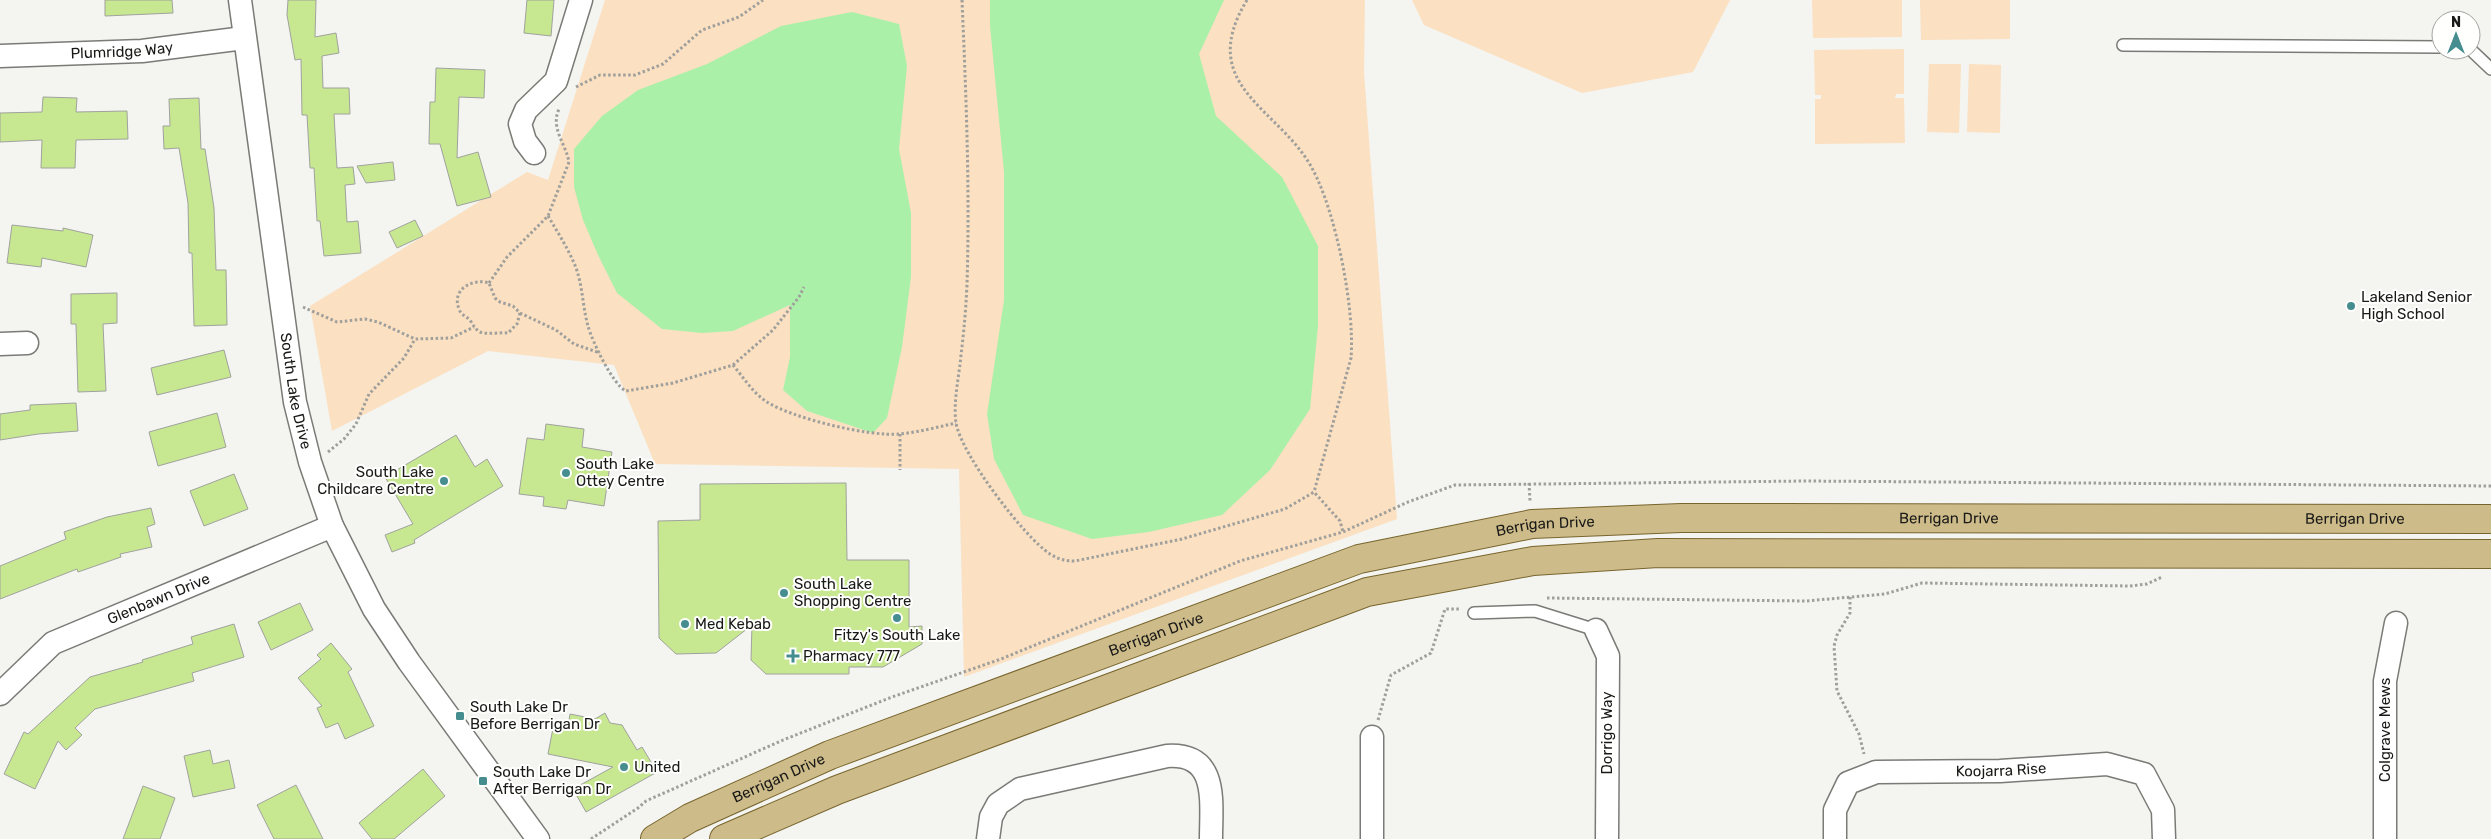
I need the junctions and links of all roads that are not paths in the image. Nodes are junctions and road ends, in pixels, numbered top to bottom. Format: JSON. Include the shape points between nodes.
{"nodes":[{"id":1,"x":240,"y":0,"type":"edge"},
{"id":2,"x":581,"y":0,"type":"edge"},
{"id":3,"x":244,"y":38,"type":"junction"},
{"id":4,"x":2123,"y":45,"type":"dead end"},
{"id":5,"x":2431,"y":47,"type":"edge"},
{"id":6,"x":0,"y":56,"type":"edge"},
{"id":7,"x":2481,"y":60,"type":"edge"},
{"id":8,"x":2491,"y":70,"type":"edge"},
{"id":9,"x":534,"y":153,"type":"dead end"},
{"id":10,"x":27,"y":343,"type":"dead end"},
{"id":11,"x":0,"y":344,"type":"edge"},
{"id":12,"x":2491,"y":519,"type":"edge"},
{"id":13,"x":332,"y":526,"type":"junction"},
{"id":14,"x":2491,"y":554,"type":"edge"},
{"id":15,"x":1474,"y":613,"type":"dead end"},
{"id":16,"x":2396,"y":623,"type":"dead end"},
{"id":17,"x":1596,"y":630,"type":"joint"},
{"id":18,"x":0,"y":694,"type":"edge"},
{"id":19,"x":937,"y":715,"type":"junction"},
{"id":20,"x":1372,"y":737,"type":"road end"},
{"id":21,"x":950,"y":748,"type":"junction"},
{"id":22,"x":538,"y":839,"type":"edge"},
{"id":23,"x":655,"y":839,"type":"edge"},
{"id":24,"x":724,"y":839,"type":"edge"},
{"id":25,"x":988,"y":839,"type":"edge"},
{"id":26,"x":1211,"y":839,"type":"edge"},
{"id":27,"x":1372,"y":839,"type":"edge"},
{"id":28,"x":1606,"y":839,"type":"edge"},
{"id":29,"x":1835,"y":839,"type":"edge"},
{"id":30,"x":2164,"y":839,"type":"edge"},
{"id":31,"x":2385,"y":839,"type":"edge"}],
"edges":[{"from":1,"to":3,"type":"street","name":"South Lake Drive"},
{"from":2,"to":9,"type":"street","via":[[561,87],[526,110],[520,124],[525,141]]},
{"from":3,"to":6,"type":"street","name":"Plumridge Way","via":[[142,51]]},
{"from":3,"to":13,"type":"street","name":"South Lake Drive","via":[[295,402],[310,462]]},
{"from":4,"to":5,"type":"lane"},
{"from":7,"to":8,"type":"lane"},
{"from":10,"to":11,"type":"street"},
{"from":12,"to":19,"type":"main road","name":"Berrigan Drive","via":[[1681,518],[1532,524],[1359,559]]},
{"from":13,"to":18,"type":"street","name":"Glenbawn Drive","via":[[53,643]]},
{"from":13,"to":22,"type":"street","name":"South Lake Drive","via":[[374,609],[408,662]]},
{"from":14,"to":21,"type":"main road","via":[[1658,553],[1532,561],[1367,592]]},
{"from":15,"to":17,"type":"lane","via":[[1535,611]]},
{"from":16,"to":31,"type":"street","name":"Colgrave Mews","via":[[2385,681]]},
{"from":17,"to":28,"type":"street","name":"Dorrigo Way","via":[[1608,656]]},
{"from":19,"to":21,"type":"main road"},
{"from":19,"to":23,"type":"main road","name":"Berrigan Drive","via":[[830,755],[690,818]]},
{"from":20,"to":27,"type":"street"},
{"from":21,"to":24,"type":"main road","via":[[837,790]]},
{"from":25,"to":26,"type":"street","via":[[991,816],[998,804],[1020,789],[1182,755],[1195,762],[1209,778]]},
{"from":29,"to":30,"type":"street","name":"Koojarra Rise","via":[[1835,810],[1848,783],[1876,772],[2000,771],[2107,764],[2144,774],[2164,810]]}]}
